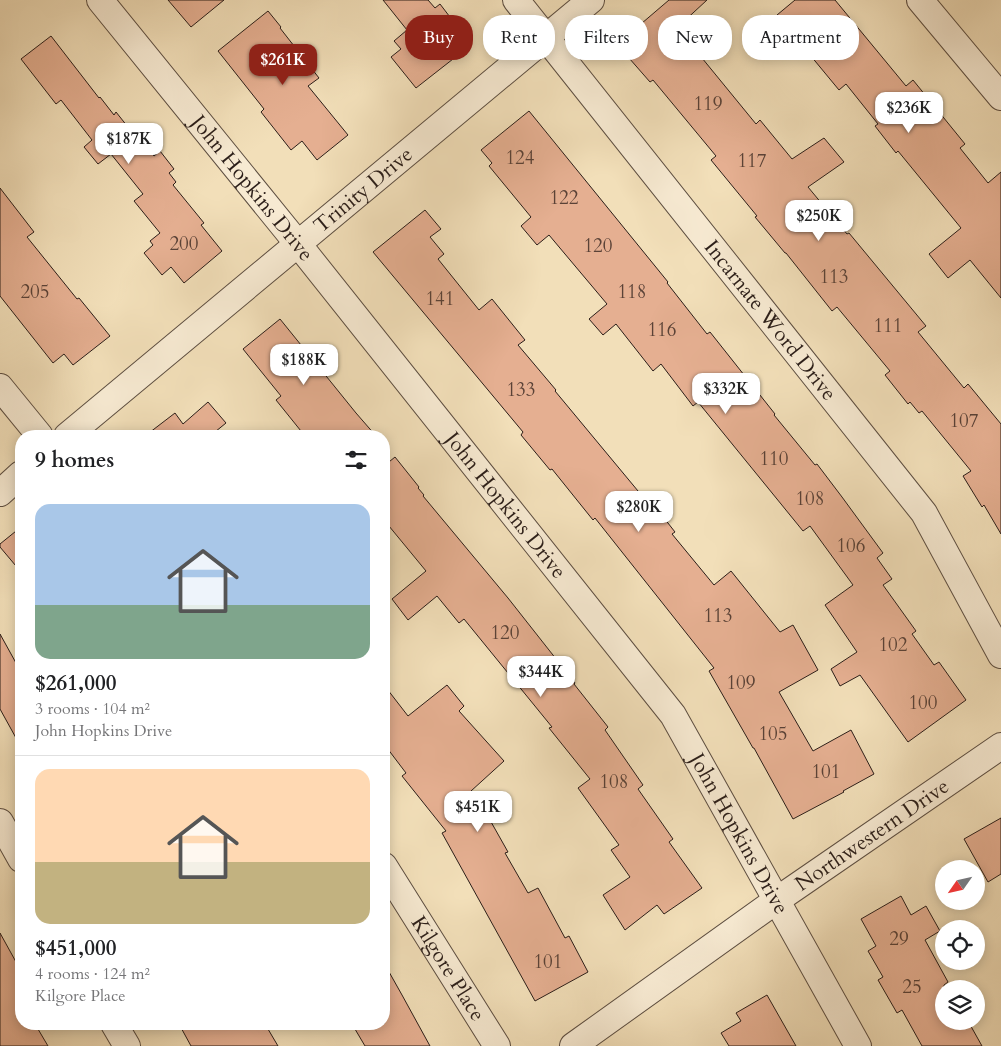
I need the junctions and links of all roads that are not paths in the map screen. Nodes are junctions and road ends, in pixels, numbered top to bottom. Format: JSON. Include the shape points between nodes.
{"nodes":[{"id":1,"x":100,"y":0,"type":"edge"},
{"id":2,"x":516,"y":0,"type":"edge"},
{"id":3,"x":591,"y":0,"type":"edge"},
{"id":4,"x":920,"y":0,"type":"edge"},
{"id":5,"x":528,"y":15,"type":"edge"},
{"id":6,"x":555,"y":30,"type":"edge"},
{"id":7,"x":555,"y":48,"type":"edge"},
{"id":8,"x":518,"y":60,"type":"edge"},
{"id":9,"x":1001,"y":97,"type":"edge"},
{"id":10,"x":298,"y":244,"type":"junction"},
{"id":11,"x":0,"y":387,"type":"edge"},
{"id":12,"x":35,"y":430,"type":"edge"},
{"id":13,"x":73,"y":430,"type":"edge"},
{"id":14,"x":15,"y":479,"type":"edge"},
{"id":15,"x":0,"y":493,"type":"edge"},
{"id":16,"x":1001,"y":655,"type":"edge"},
{"id":17,"x":1001,"y":746,"type":"edge"},
{"id":18,"x":0,"y":822,"type":"edge"},
{"id":19,"x":15,"y":848,"type":"edge"},
{"id":20,"x":390,"y":876,"type":"edge"},
{"id":21,"x":777,"y":900,"type":"junction"},
{"id":22,"x":118,"y":1030,"type":"edge"},
{"id":23,"x":127,"y":1046,"type":"edge"},
{"id":24,"x":497,"y":1046,"type":"edge"},
{"id":25,"x":573,"y":1046,"type":"edge"},
{"id":26,"x":858,"y":1046,"type":"edge"}],
"edges":[{"from":1,"to":10,"type":"street","name":"John Hopkins Drive"},
{"from":2,"to":5,"type":"street","name":"Incarnate Word Drive"},
{"from":3,"to":6,"type":"street","name":"Trinity Drive"},
{"from":4,"to":9,"type":"street"},
{"from":7,"to":16,"type":"street","name":"Incarnate Word Drive","via":[[924,513]]},
{"from":8,"to":10,"type":"street","name":"Trinity Drive"},
{"from":10,"to":13,"type":"street","name":"Trinity Drive"},
{"from":10,"to":21,"type":"street","name":"John Hopkins Drive","via":[[673,715]]},
{"from":11,"to":12,"type":"street"},
{"from":14,"to":15,"type":"street"},
{"from":17,"to":21,"type":"street","name":"Northwestern Drive"},
{"from":18,"to":19,"type":"street"},
{"from":20,"to":24,"type":"street","name":"Kilgore Place"},
{"from":21,"to":25,"type":"street","name":"Northwestern Drive"},
{"from":21,"to":26,"type":"street","name":"John Hopkins Drive"},
{"from":22,"to":23,"type":"street"}]}
